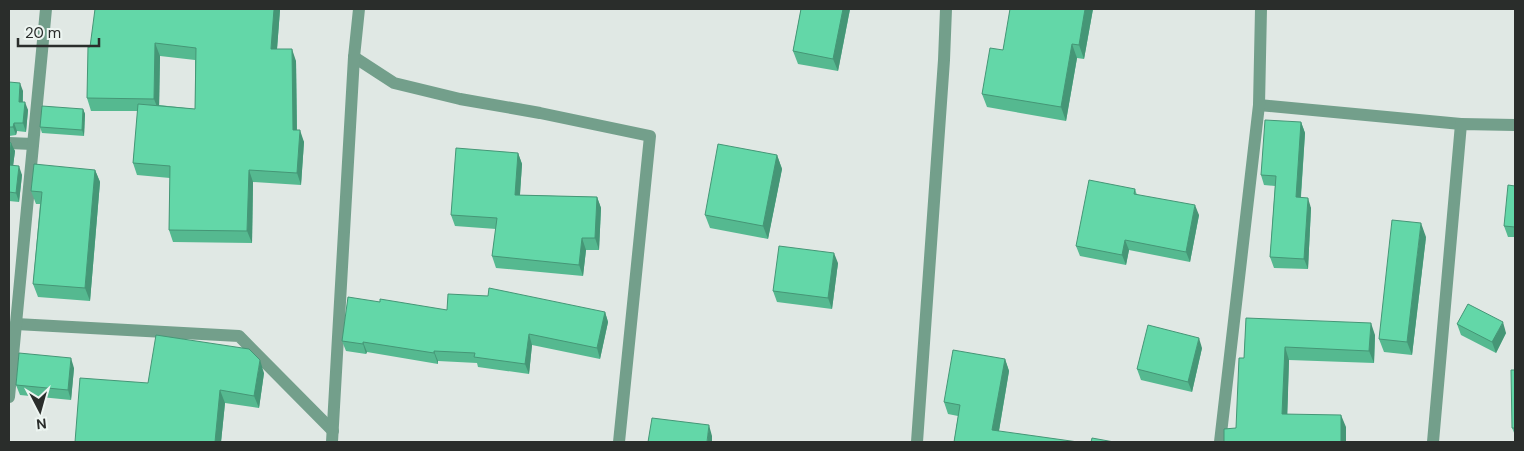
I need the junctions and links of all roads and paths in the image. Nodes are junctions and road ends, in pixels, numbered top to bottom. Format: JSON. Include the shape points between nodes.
{"nodes":[{"id":1,"x":46,"y":9,"type":"edge"},
{"id":2,"x":359,"y":9,"type":"edge"},
{"id":3,"x":946,"y":9,"type":"edge"},
{"id":4,"x":1261,"y":9,"type":"edge"},
{"id":5,"x":354,"y":57,"type":"junction"},
{"id":6,"x":1259,"y":105,"type":"junction"},
{"id":7,"x":1461,"y":124,"type":"junction"},
{"id":8,"x":1515,"y":125,"type":"edge"},
{"id":9,"x":9,"y":143,"type":"edge"},
{"id":10,"x":33,"y":144,"type":"junction"},
{"id":11,"x":16,"y":324,"type":"junction"},
{"id":12,"x":9,"y":397,"type":"edge"},
{"id":13,"x":332,"y":437,"type":"edge"},
{"id":14,"x":620,"y":442,"type":"edge"},
{"id":15,"x":917,"y":442,"type":"edge"},
{"id":16,"x":1220,"y":442,"type":"edge"},
{"id":17,"x":1433,"y":442,"type":"edge"}],
"edges":[{"from":1,"to":10,"type":"street"},
{"from":2,"to":5,"type":"street"},
{"from":3,"to":15,"type":"street"},
{"from":4,"to":6,"type":"street"},
{"from":5,"to":13,"type":"street"},
{"from":5,"to":14,"type":"street","via":[[394,83],[650,136]]},
{"from":6,"to":7,"type":"street"},
{"from":6,"to":16,"type":"street"},
{"from":7,"to":8,"type":"street"},
{"from":7,"to":17,"type":"street"},
{"from":9,"to":10,"type":"street"},
{"from":10,"to":11,"type":"street"},
{"from":11,"to":12,"type":"street"},
{"from":11,"to":13,"type":"street","via":[[239,336]]}]}
